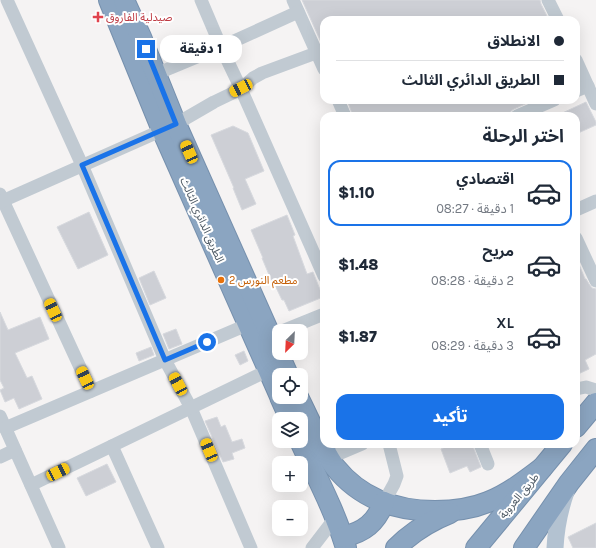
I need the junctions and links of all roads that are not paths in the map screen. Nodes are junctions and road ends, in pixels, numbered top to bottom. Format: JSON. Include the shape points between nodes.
{"nodes":[{"id":1,"x":7,"y":0,"type":"edge"},
{"id":2,"x":109,"y":0,"type":"edge"},
{"id":3,"x":124,"y":0,"type":"edge"},
{"id":4,"x":201,"y":0,"type":"edge"},
{"id":5,"x":293,"y":0,"type":"edge"},
{"id":6,"x":548,"y":0,"type":"edge"},
{"id":7,"x":298,"y":12,"type":"junction"},
{"id":8,"x":556,"y":16,"type":"edge"},
{"id":9,"x":221,"y":47,"type":"junction"},
{"id":10,"x":316,"y":53,"type":"junction"},
{"id":11,"x":320,"y":62,"type":"edge"},
{"id":12,"x":156,"y":74,"type":"junction"},
{"id":13,"x":241,"y":88,"type":"junction"},
{"id":14,"x":582,"y":88,"type":"edge"},
{"id":15,"x":545,"y":104,"type":"edge"},
{"id":16,"x":596,"y":104,"type":"edge"},
{"id":17,"x":528,"y":112,"type":"edge"},
{"id":18,"x":169,"y":127,"type":"junction"},
{"id":19,"x":82,"y":165,"type":"junction"},
{"id":20,"x":1,"y":199,"type":"edge"},
{"id":21,"x":596,"y":201,"type":"edge"},
{"id":22,"x":580,"y":208,"type":"edge"},
{"id":23,"x":580,"y":247,"type":"edge"},
{"id":24,"x":320,"y":267,"type":"edge"},
{"id":25,"x":596,"y":281,"type":"edge"},
{"id":26,"x":320,"y":316,"type":"edge"},
{"id":27,"x":249,"y":324,"type":"junction"},
{"id":28,"x":272,"y":324,"type":"edge"},
{"id":29,"x":299,"y":324,"type":"edge"},
{"id":30,"x":165,"y":360,"type":"junction"},
{"id":31,"x":275,"y":368,"type":"edge"},
{"id":32,"x":272,"y":375,"type":"edge"},
{"id":33,"x":580,"y":388,"type":"edge"},
{"id":34,"x":596,"y":390,"type":"edge"},
{"id":35,"x":91,"y":391,"type":"junction"},
{"id":36,"x":596,"y":403,"type":"edge"},
{"id":37,"x":302,"y":404,"type":"edge"},
{"id":38,"x":191,"y":408,"type":"junction"},
{"id":39,"x":0,"y":416,"type":"edge"},
{"id":40,"x":580,"y":422,"type":"edge"},
{"id":41,"x":5,"y":428,"type":"junction"},
{"id":42,"x":320,"y":440,"type":"edge"},
{"id":43,"x":112,"y":446,"type":"junction"},
{"id":44,"x":303,"y":448,"type":"edge"},
{"id":45,"x":324,"y":448,"type":"edge"},
{"id":46,"x":353,"y":448,"type":"edge"},
{"id":47,"x":390,"y":448,"type":"edge"},
{"id":48,"x":482,"y":448,"type":"edge"},
{"id":49,"x":559,"y":448,"type":"edge"},
{"id":50,"x":596,"y":449,"type":"edge"},
{"id":51,"x":15,"y":450,"type":"junction"},
{"id":52,"x":0,"y":457,"type":"edge"},
{"id":53,"x":329,"y":458,"type":"junction"},
{"id":54,"x":488,"y":464,"type":"dead end"},
{"id":55,"x":542,"y":468,"type":"junction"},
{"id":56,"x":569,"y":483,"type":"junction"},
{"id":57,"x":31,"y":485,"type":"junction"},
{"id":58,"x":384,"y":502,"type":"junction"},
{"id":59,"x":454,"y":511,"type":"junction"},
{"id":60,"x":335,"y":518,"type":"junction"},
{"id":61,"x":344,"y":542,"type":"edge"},
{"id":62,"x":314,"y":547,"type":"edge"},
{"id":63,"x":59,"y":548,"type":"edge"},
{"id":64,"x":158,"y":548,"type":"edge"},
{"id":65,"x":251,"y":548,"type":"edge"},
{"id":66,"x":396,"y":548,"type":"edge"},
{"id":67,"x":476,"y":548,"type":"edge"},
{"id":68,"x":524,"y":548,"type":"edge"},
{"id":69,"x":555,"y":548,"type":"edge"}],
"edges":[{"from":1,"to":19,"type":"street"},
{"from":2,"to":18,"type":"highway","name":"الطريق الدائري الثالث"},
{"from":3,"to":12,"type":"highway","name":"الطريق الدائري الثالث"},
{"from":4,"to":9,"type":"street"},
{"from":5,"to":7,"type":"street"},
{"from":6,"to":8,"type":"street"},
{"from":7,"to":9,"type":"street"},
{"from":7,"to":10,"type":"street"},
{"from":9,"to":12,"type":"street"},
{"from":9,"to":13,"type":"street"},
{"from":10,"to":11,"type":"street"},
{"from":10,"to":13,"type":"street","via":[[262,73]]},
{"from":12,"to":18,"type":"highway","name":"الطريق الدائري الثالث"},
{"from":13,"to":18,"type":"street"},
{"from":13,"to":24,"type":"street"},
{"from":14,"to":16,"type":"street"},
{"from":15,"to":17,"type":"street"},
{"from":18,"to":19,"type":"street"},
{"from":18,"to":27,"type":"highway","name":"الطريق الدائري الثالث"},
{"from":18,"to":28,"type":"highway","name":"الطريق الدائري الثالث"},
{"from":19,"to":20,"type":"street"},
{"from":19,"to":30,"type":"street"},
{"from":20,"to":35,"type":"street"},
{"from":21,"to":22,"type":"street"},
{"from":23,"to":25,"type":"street"},
{"from":26,"to":29,"type":"street"},
{"from":27,"to":30,"type":"street"},
{"from":27,"to":31,"type":"highway","name":"الطريق الدائري الثالث"},
{"from":30,"to":35,"type":"street"},
{"from":30,"to":38,"type":"street"},
{"from":32,"to":38,"type":"street"},
{"from":33,"to":34,"type":"street"},
{"from":35,"to":41,"type":"street"},
{"from":36,"to":40,"type":"highway"},
{"from":37,"to":42,"type":"highway"},
{"from":38,"to":43,"type":"street"},
{"from":38,"to":65,"type":"street"},
{"from":39,"to":41,"type":"street"},
{"from":41,"to":51,"type":"street"},
{"from":43,"to":57,"type":"street"},
{"from":43,"to":64,"type":"street"},
{"from":44,"to":60,"type":"highway"},
{"from":45,"to":53,"type":"highway"},
{"from":46,"to":53,"type":"street"},
{"from":47,"to":58,"type":"street","via":[[397,476]]},
{"from":48,"to":54,"type":"street"},
{"from":49,"to":55,"type":"highway","name":"طريق العروبة"},
{"from":50,"to":56,"type":"highway"},
{"from":51,"to":52,"type":"street"},
{"from":51,"to":57,"type":"street"},
{"from":53,"to":58,"type":"highway","via":[[353,484]]},
{"from":55,"to":59,"type":"highway","via":[[498,498],[475,507]]},
{"from":55,"to":67,"type":"highway","name":"طريق العروبة"},
{"from":56,"to":68,"type":"highway"},
{"from":56,"to":69,"type":"main road","via":[[560,513]]},
{"from":57,"to":63,"type":"street"},
{"from":58,"to":59,"type":"highway","via":[[407,509]]},
{"from":58,"to":61,"type":"highway","via":[[371,523]]},
{"from":59,"to":66,"type":"highway","via":[[422,527]]},
{"from":60,"to":61,"type":"highway"},
{"from":60,"to":62,"type":"street"}]}
